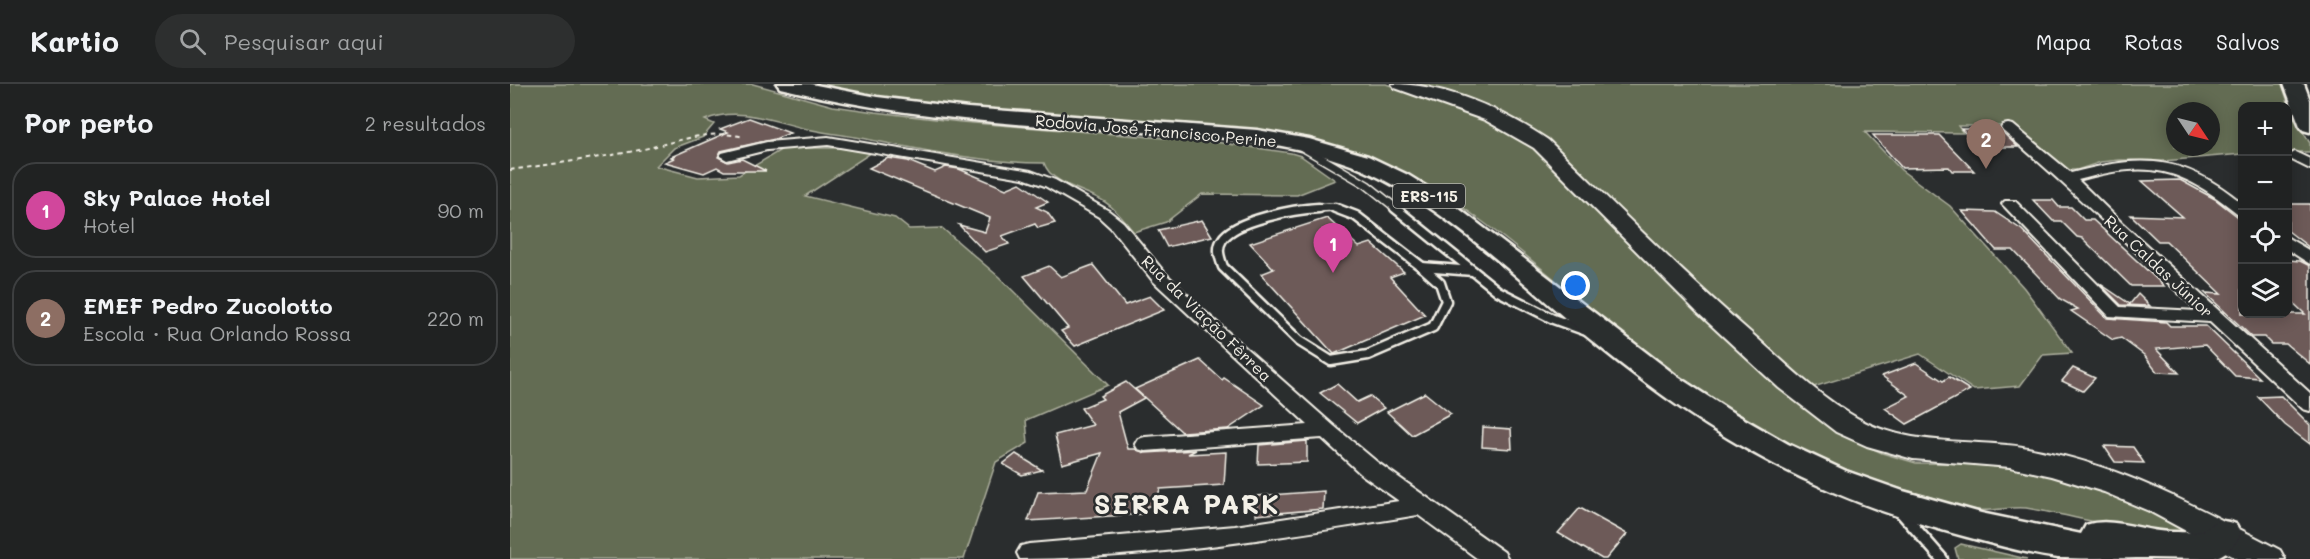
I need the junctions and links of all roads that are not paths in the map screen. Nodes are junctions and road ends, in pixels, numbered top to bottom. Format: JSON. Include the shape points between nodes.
{"nodes":[{"id":1,"x":787,"y":84,"type":"edge"},
{"id":2,"x":1401,"y":84,"type":"edge"},
{"id":3,"x":2294,"y":84,"type":"edge"},
{"id":4,"x":2310,"y":126,"type":"edge"},
{"id":5,"x":2008,"y":128,"type":"dead end"},
{"id":6,"x":1297,"y":143,"type":"junction"},
{"id":7,"x":727,"y":156,"type":"dead end"},
{"id":8,"x":2295,"y":156,"type":"dead end"},
{"id":9,"x":2310,"y":165,"type":"edge"},
{"id":10,"x":2068,"y":178,"type":"junction"},
{"id":11,"x":2010,"y":204,"type":"dead end"},
{"id":12,"x":2238,"y":207,"type":"edge"},
{"id":13,"x":2292,"y":246,"type":"edge"},
{"id":14,"x":2310,"y":260,"type":"edge"},
{"id":15,"x":1422,"y":267,"type":"junction"},
{"id":16,"x":1473,"y":271,"type":"junction"},
{"id":17,"x":2214,"y":317,"type":"junction"},
{"id":18,"x":1611,"y":340,"type":"junction"},
{"id":19,"x":2289,"y":384,"type":"junction"},
{"id":20,"x":2310,"y":384,"type":"edge"},
{"id":21,"x":2310,"y":404,"type":"edge"},
{"id":22,"x":1327,"y":431,"type":"junction"},
{"id":23,"x":1145,"y":444,"type":"dead end"},
{"id":24,"x":1892,"y":501,"type":"junction"},
{"id":25,"x":1422,"y":506,"type":"junction"},
{"id":26,"x":1987,"y":528,"type":"junction"},
{"id":27,"x":2223,"y":534,"type":"junction"},
{"id":28,"x":1029,"y":553,"type":"dead end"},
{"id":29,"x":2116,"y":557,"type":"edge"},
{"id":30,"x":1496,"y":559,"type":"edge"},
{"id":31,"x":1942,"y":559,"type":"edge"},
{"id":32,"x":2268,"y":559,"type":"edge"}],
"edges":[{"from":1,"to":6,"type":"main road","name":"Rodovia José Francisco Perine","number":"ERS-115","via":[[882,104],[980,115],[1227,132]]},
{"from":2,"to":27,"type":"main road","via":[[1526,132],[1706,307],[1789,382],[1846,425],[1877,440],[1913,448],[2010,456],[2054,465],[2115,484]]},
{"from":3,"to":4,"type":"main road"},
{"from":5,"to":10,"type":"street","name":"Rua Caldas Júnior"},
{"from":6,"to":16,"type":"lane","via":[[1367,185]]},
{"from":6,"to":18,"type":"main road","name":"Rodovia José Francisco Perine","number":"ERS-115","via":[[1361,161],[1418,189]]},
{"from":7,"to":22,"type":"street","name":"Rua da Viação Fêrrea","via":[[779,144],[828,141],[1026,174],[1050,183],[1086,202],[1117,225],[1159,277]]},
{"from":8,"to":9,"type":"street"},
{"from":10,"to":12,"type":"street","via":[[2128,165],[2170,167],[2199,178]]},
{"from":10,"to":17,"type":"street","name":"Rua Caldas Júnior"},
{"from":11,"to":17,"type":"street","via":[[2115,312]]},
{"from":13,"to":14,"type":"street"},
{"from":15,"to":15,"type":"lane","via":[[1440,283],[1446,301],[1433,327],[1368,355],[1332,361],[1292,335],[1223,267],[1218,251],[1222,239],[1240,226],[1301,209],[1333,207],[1356,216]]},
{"from":15,"to":16,"type":"lane"},
{"from":16,"to":18,"type":"lane","via":[[1498,291],[1553,319]]},
{"from":17,"to":19,"type":"street","name":"Rua Caldas Júnior"},
{"from":18,"to":24,"type":"main road","name":"Rodovia José Francisco Perine","number":"ERS-115","via":[[1669,385],[1746,436],[1846,484]]},
{"from":19,"to":20,"type":"street"},
{"from":19,"to":21,"type":"street","name":"Rua Caldas Júnior"},
{"from":22,"to":23,"type":"street"},
{"from":22,"to":25,"type":"street","name":"Rua da Viação Fêrrea","via":[[1369,468]]},
{"from":24,"to":26,"type":"main road","name":"Rodovia José Francisco Perine","number":"ERS-115"},
{"from":24,"to":31,"type":"lane"},
{"from":25,"to":28,"type":"street","via":[[1236,535]]},
{"from":25,"to":30,"type":"street","name":"Rua da Viação Fêrrea"},
{"from":26,"to":27,"type":"main road","via":[[2039,526],[2170,547],[2207,546]]},
{"from":26,"to":29,"type":"main road","name":"Rodovia José Francisco Perine","number":"ERS-115"},
{"from":27,"to":32,"type":"main road"}]}
